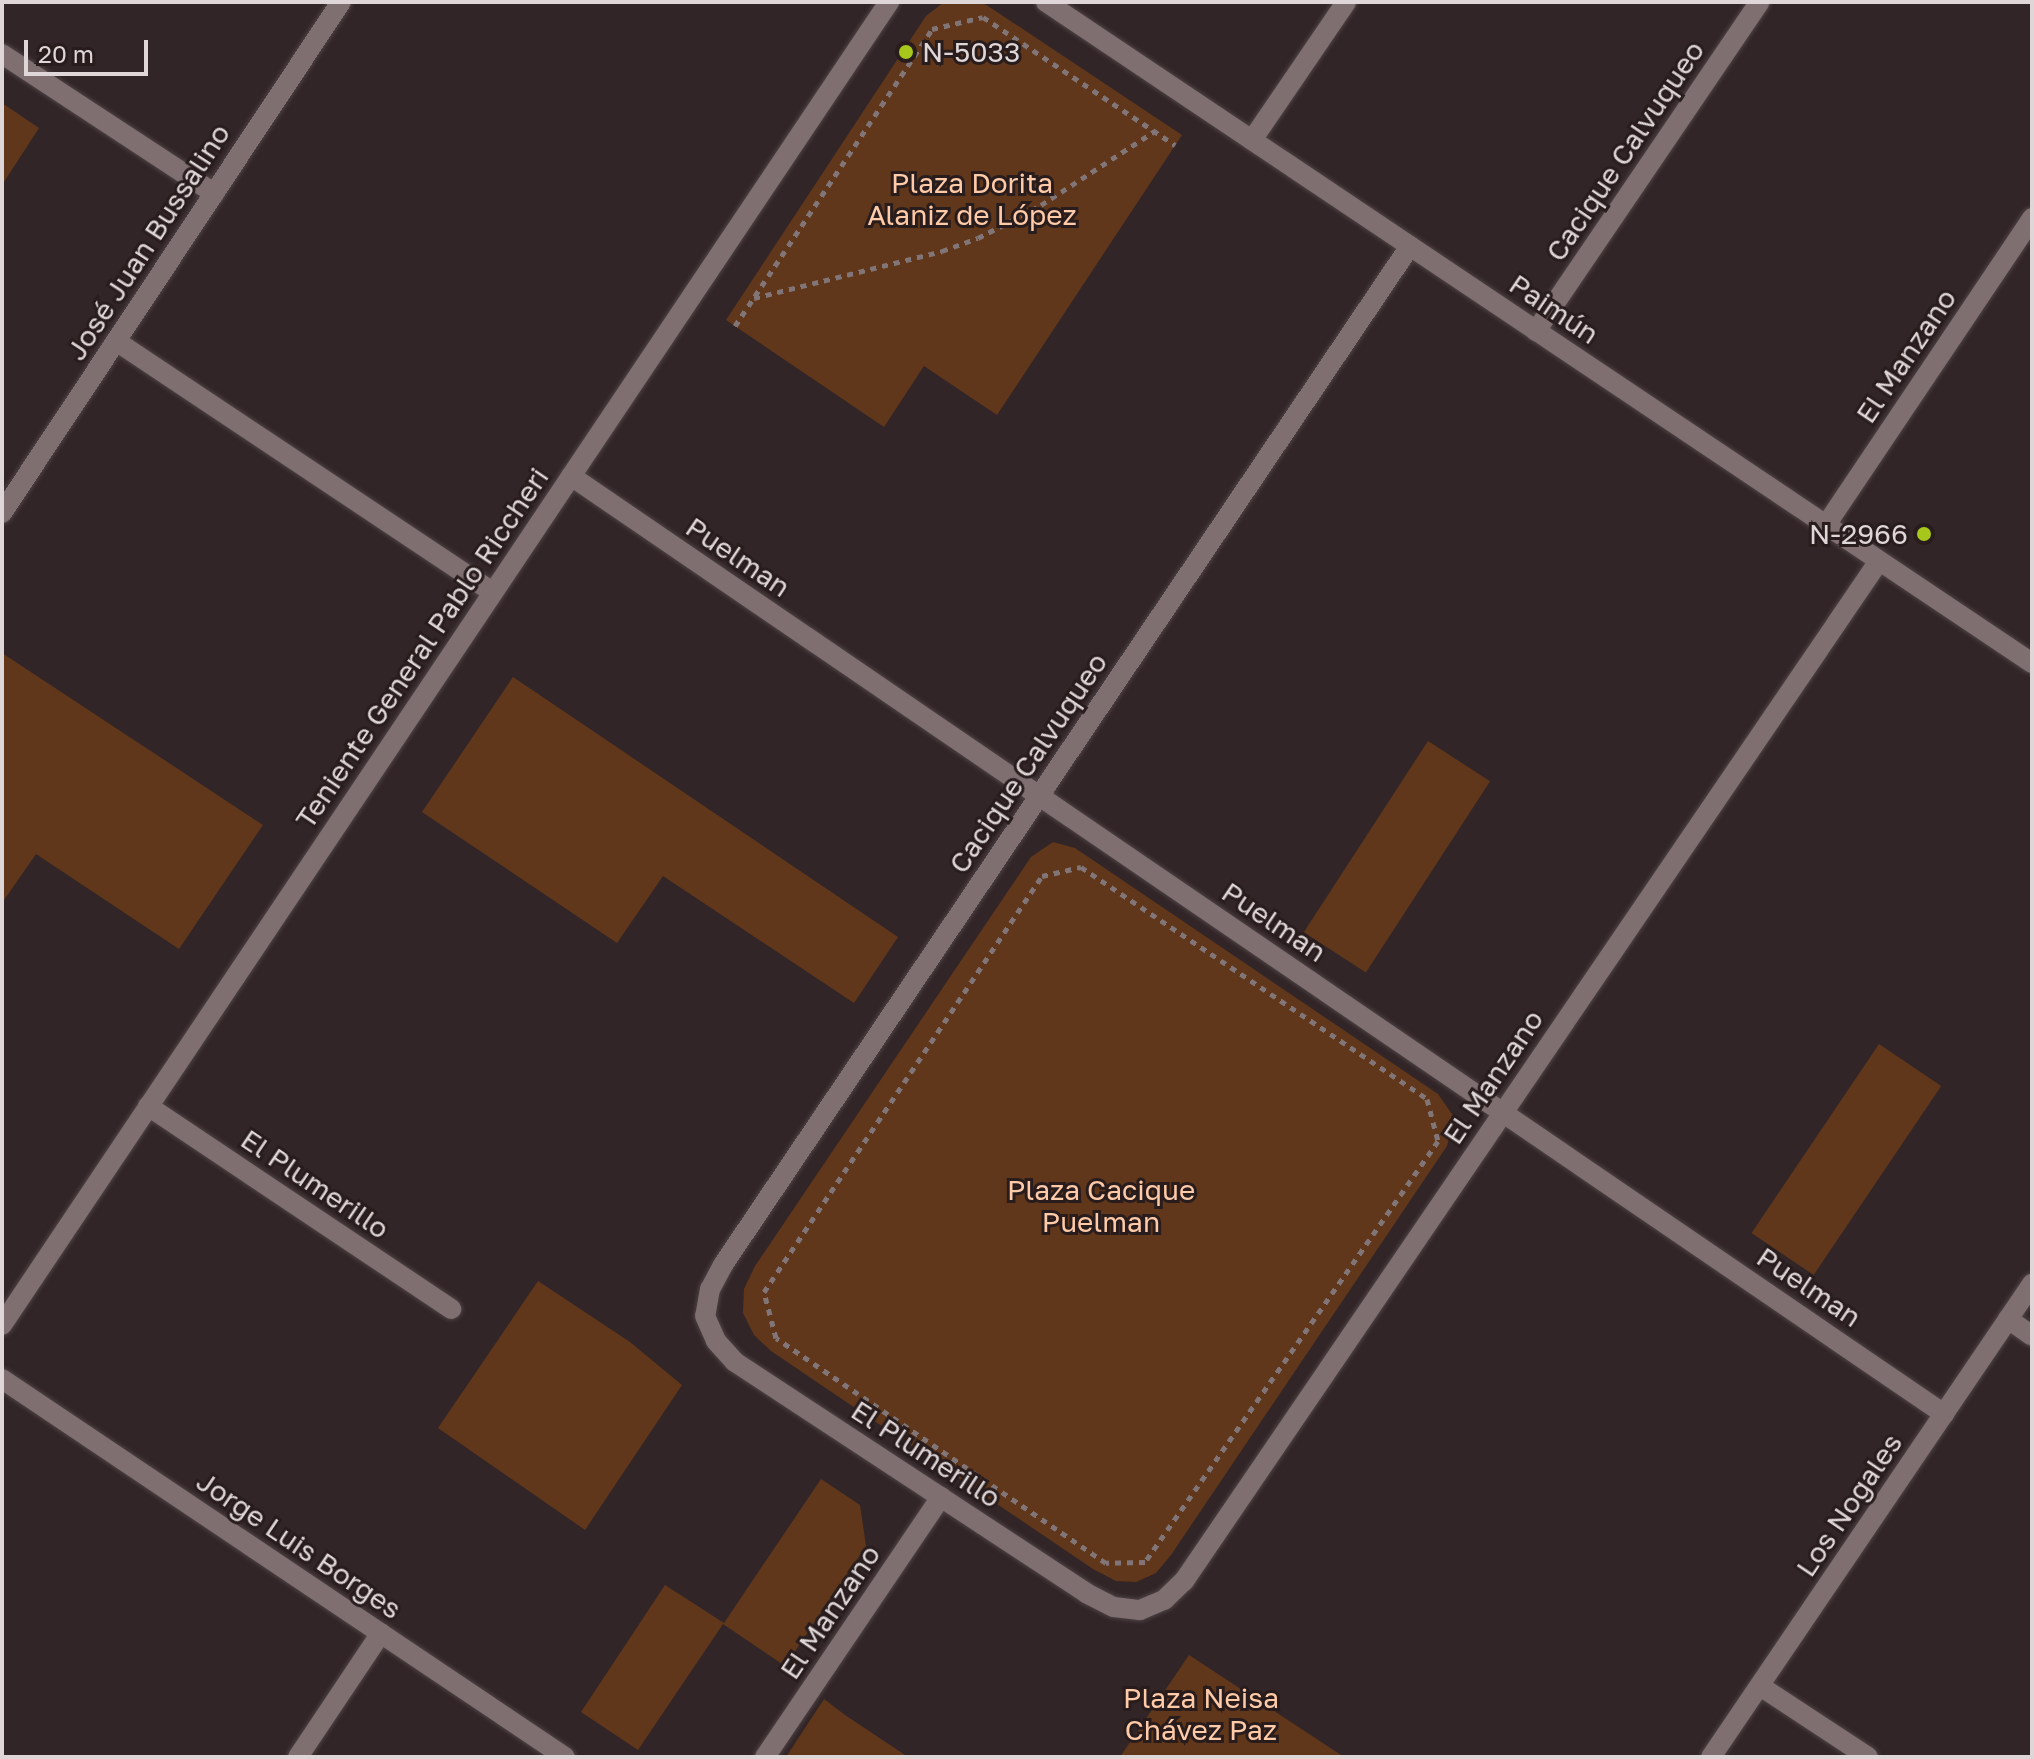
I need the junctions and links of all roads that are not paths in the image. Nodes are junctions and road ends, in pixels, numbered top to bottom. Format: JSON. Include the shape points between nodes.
{"nodes":[{"id":1,"x":341,"y":2,"type":"edge"},
{"id":2,"x":889,"y":2,"type":"edge"},
{"id":3,"x":1046,"y":2,"type":"edge"},
{"id":4,"x":1346,"y":2,"type":"edge"},
{"id":5,"x":1760,"y":2,"type":"edge"},
{"id":6,"x":2,"y":54,"type":"edge"},
{"id":7,"x":1252,"y":140,"type":"junction"},
{"id":8,"x":214,"y":193,"type":"junction"},
{"id":9,"x":2032,"y":218,"type":"edge"},
{"id":10,"x":1410,"y":246,"type":"junction"},
{"id":11,"x":1536,"y":331,"type":"junction"},
{"id":12,"x":116,"y":341,"type":"junction"},
{"id":13,"x":571,"y":476,"type":"junction"},
{"id":14,"x":2,"y":513,"type":"edge"},
{"id":15,"x":1826,"y":525,"type":"junction"},
{"id":16,"x":1879,"y":561,"type":"junction"},
{"id":17,"x":493,"y":592,"type":"junction"},
{"id":18,"x":2032,"y":663,"type":"edge"},
{"id":19,"x":1039,"y":796,"type":"junction"},
{"id":20,"x":148,"y":1106,"type":"junction"},
{"id":21,"x":1503,"y":1112,"type":"junction"},
{"id":22,"x":2032,"y":1284,"type":"edge"},
{"id":23,"x":451,"y":1309,"type":"dead end"},
{"id":24,"x":705,"y":1316,"type":"joint"},
{"id":25,"x":2008,"y":1319,"type":"junction"},
{"id":26,"x":2,"y":1325,"type":"edge"},
{"id":27,"x":2032,"y":1336,"type":"edge"},
{"id":28,"x":2,"y":1379,"type":"edge"},
{"id":29,"x":1944,"y":1414,"type":"junction"},
{"id":30,"x":941,"y":1497,"type":"junction"},
{"id":31,"x":1140,"y":1610,"type":"joint"},
{"id":32,"x":381,"y":1633,"type":"junction"},
{"id":33,"x":1760,"y":1686,"type":"junction"},
{"id":34,"x":298,"y":1757,"type":"edge"},
{"id":35,"x":565,"y":1757,"type":"edge"},
{"id":36,"x":765,"y":1757,"type":"edge"},
{"id":37,"x":1711,"y":1757,"type":"edge"},
{"id":38,"x":1868,"y":1757,"type":"edge"}],
"edges":[{"from":1,"to":8,"type":"street","name":"José Juan Bussalino"},
{"from":2,"to":13,"type":"street","name":"Teniente General Pablo Riccheri"},
{"from":3,"to":7,"type":"street","name":"Paimún"},
{"from":4,"to":7,"type":"street"},
{"from":5,"to":11,"type":"street","name":"Cacique Calvuqueo"},
{"from":6,"to":8,"type":"street"},
{"from":7,"to":10,"type":"street","name":"Paimún"},
{"from":8,"to":12,"type":"street","name":"José Juan Bussalino"},
{"from":9,"to":15,"type":"street","name":"El Manzano"},
{"from":10,"to":11,"type":"street","name":"Paimún"},
{"from":10,"to":19,"type":"street","name":"Cacique Calvuqueo"},
{"from":11,"to":15,"type":"street","name":"Paimún"},
{"from":12,"to":14,"type":"street","name":"José Juan Bussalino"},
{"from":12,"to":17,"type":"street"},
{"from":13,"to":17,"type":"street","name":"Teniente General Pablo Riccheri"},
{"from":13,"to":19,"type":"street","name":"Puelman"},
{"from":15,"to":16,"type":"street","name":"Paimún"},
{"from":16,"to":18,"type":"street","name":"Paimún"},
{"from":16,"to":21,"type":"street","name":"El Manzano"},
{"from":17,"to":20,"type":"street","name":"Teniente General Pablo Riccheri"},
{"from":19,"to":21,"type":"street","name":"Puelman"},
{"from":19,"to":24,"type":"street","name":"Cacique Calvuqueo","via":[[723,1265],[710,1289]]},
{"from":20,"to":23,"type":"street","name":"El Plumerillo"},
{"from":20,"to":26,"type":"street","name":"Teniente General Pablo Riccheri"},
{"from":21,"to":29,"type":"street","name":"Puelman"},
{"from":21,"to":31,"type":"street","name":"El Manzano","via":[[1184,1581],[1164,1600]]},
{"from":22,"to":25,"type":"street","name":"Los Nogales"},
{"from":24,"to":30,"type":"street","name":"El Plumerillo","via":[[716,1341],[735,1362]]},
{"from":25,"to":27,"type":"street"},
{"from":25,"to":29,"type":"street","name":"Los Nogales"},
{"from":28,"to":32,"type":"street","name":"Jorge Luis Borges"},
{"from":29,"to":33,"type":"street","name":"Los Nogales"},
{"from":30,"to":31,"type":"street","name":"El Plumerillo","via":[[1086,1593],[1114,1607]]},
{"from":30,"to":36,"type":"street","name":"El Manzano"},
{"from":32,"to":34,"type":"street"},
{"from":32,"to":35,"type":"street","name":"Jorge Luis Borges"},
{"from":33,"to":37,"type":"street","name":"Los Nogales"},
{"from":33,"to":38,"type":"street"}]}
